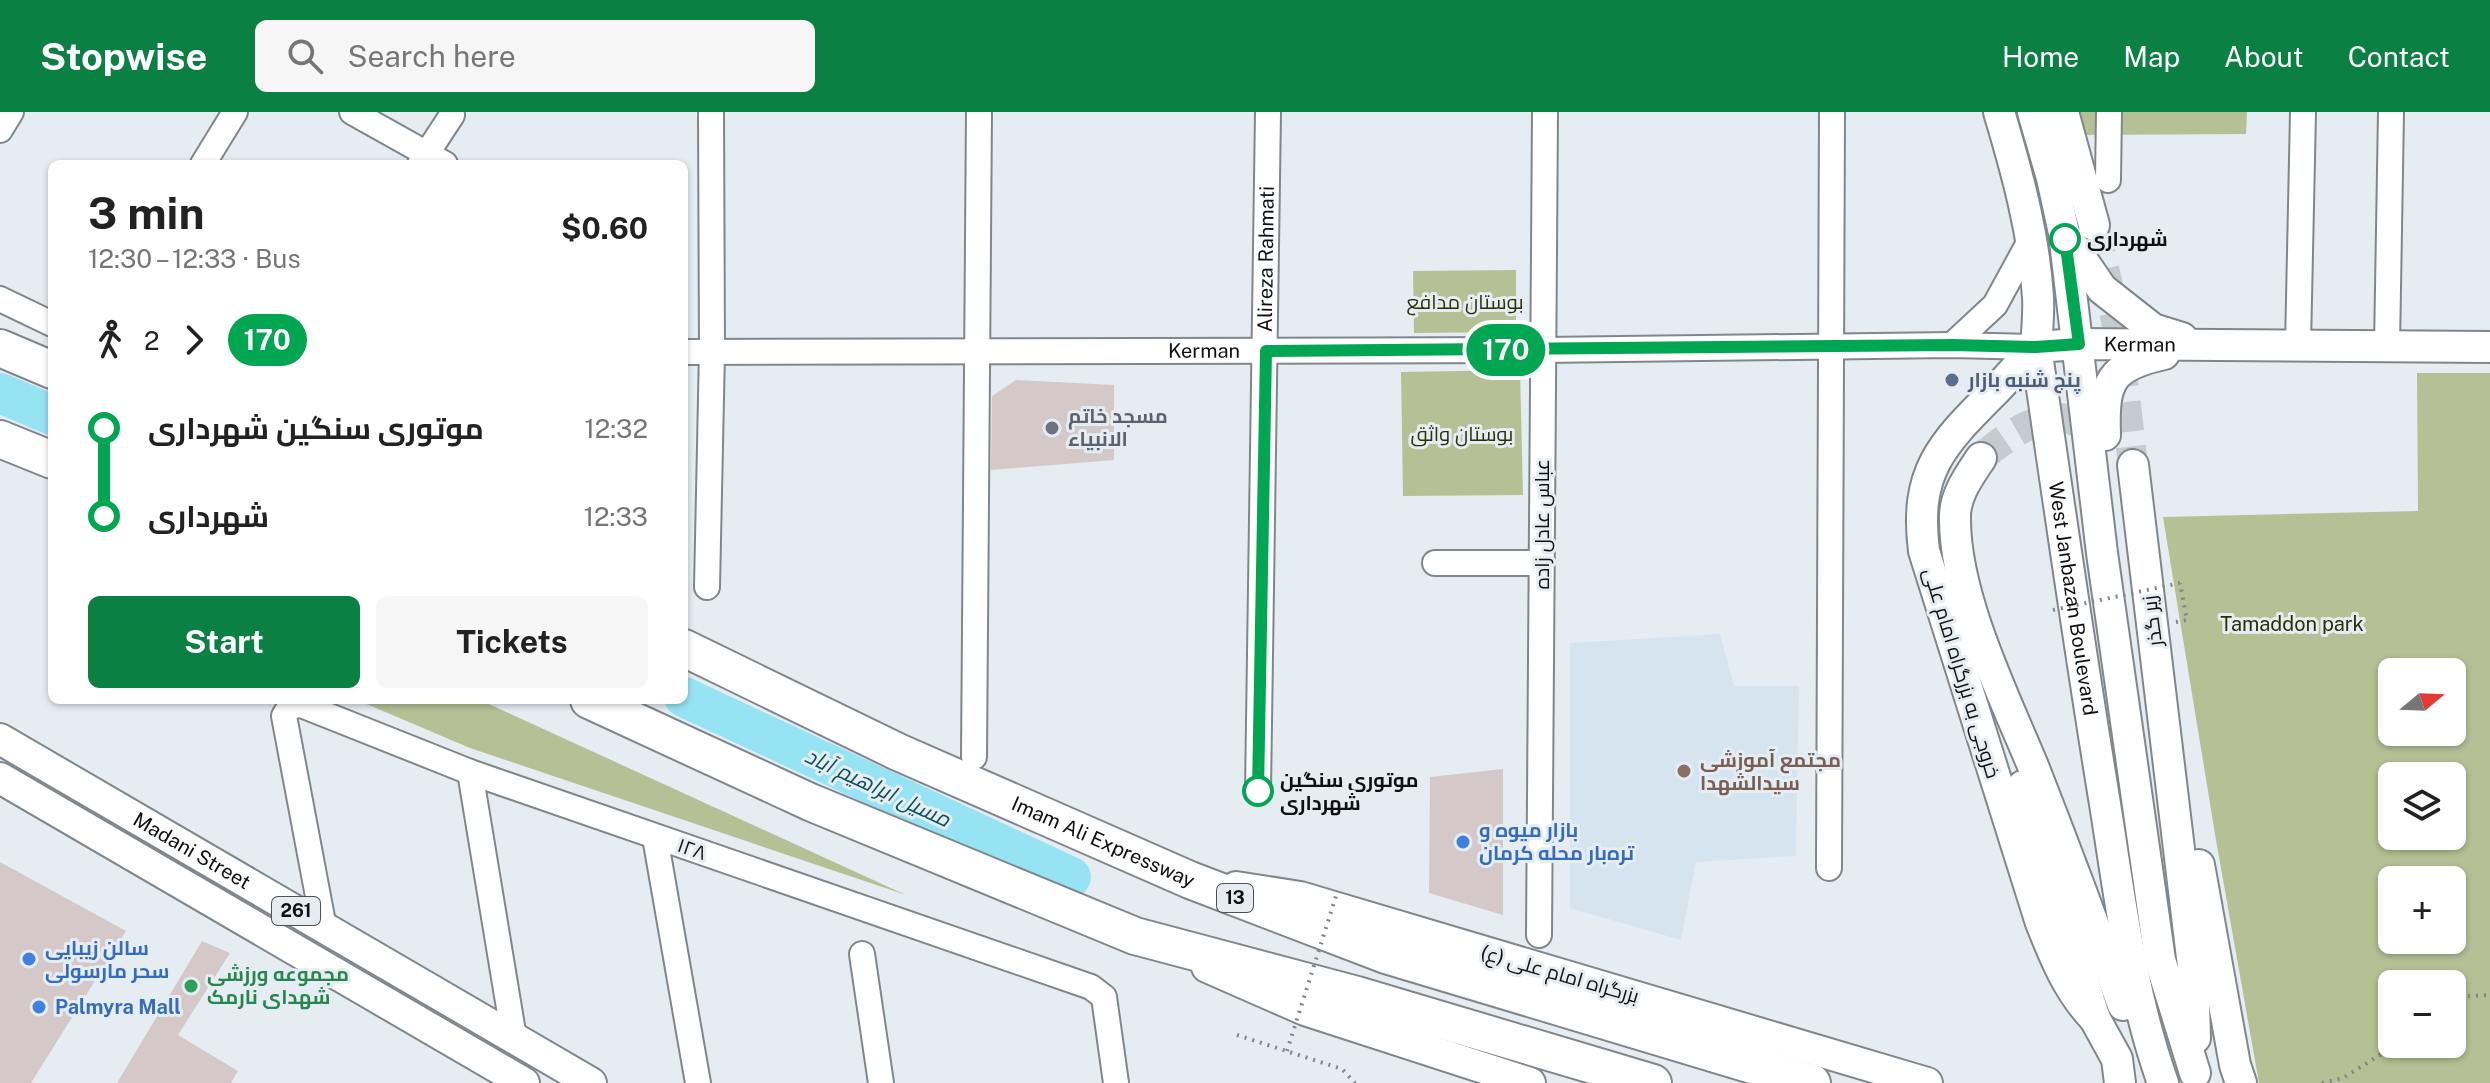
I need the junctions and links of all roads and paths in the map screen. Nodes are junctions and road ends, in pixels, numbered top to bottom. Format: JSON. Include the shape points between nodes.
{"nodes":[{"id":1,"x":11,"y":112,"type":"edge"},
{"id":2,"x":235,"y":112,"type":"edge"},
{"id":3,"x":352,"y":112,"type":"edge"},
{"id":4,"x":711,"y":112,"type":"edge"},
{"id":5,"x":979,"y":112,"type":"edge"},
{"id":6,"x":1268,"y":112,"type":"edge"},
{"id":7,"x":1545,"y":112,"type":"edge"},
{"id":8,"x":1832,"y":112,"type":"edge"},
{"id":9,"x":1999,"y":112,"type":"edge"},
{"id":10,"x":2033,"y":112,"type":"edge"},
{"id":11,"x":2063,"y":112,"type":"edge"},
{"id":12,"x":2109,"y":112,"type":"edge"},
{"id":13,"x":2303,"y":112,"type":"edge"},
{"id":14,"x":2391,"y":112,"type":"edge"},
{"id":15,"x":452,"y":115,"type":"dead end"},
{"id":16,"x":0,"y":130,"type":"edge"},
{"id":17,"x":205,"y":160,"type":"edge"},
{"id":18,"x":429,"y":160,"type":"edge"},
{"id":19,"x":431,"y":160,"type":"edge"},
{"id":20,"x":2108,"y":180,"type":"dead end"},
{"id":21,"x":2094,"y":225,"type":"tunnel mouth"},
{"id":22,"x":2064,"y":233,"type":"junction"},
{"id":23,"x":2031,"y":239,"type":"junction"},
{"id":24,"x":0,"y":299,"type":"edge"},
{"id":25,"x":48,"y":322,"type":"edge"},
{"id":26,"x":2079,"y":344,"type":"junction"},
{"id":27,"x":1952,"y":345,"type":"junction"},
{"id":28,"x":2207,"y":345,"type":"junction"},
{"id":29,"x":2298,"y":346,"type":"junction"},
{"id":30,"x":1831,"y":347,"type":"junction"},
{"id":31,"x":2036,"y":347,"type":"junction"},
{"id":32,"x":2387,"y":347,"type":"junction"},
{"id":33,"x":2490,"y":347,"type":"edge"},
{"id":34,"x":0,"y":348,"type":"edge"},
{"id":35,"x":1543,"y":350,"type":"junction"},
{"id":36,"x":712,"y":351,"type":"junction"},
{"id":37,"x":976,"y":351,"type":"junction"},
{"id":38,"x":1266,"y":351,"type":"junction"},
{"id":39,"x":688,"y":352,"type":"edge"},
{"id":40,"x":48,"y":368,"type":"edge"},
{"id":41,"x":0,"y":439,"type":"edge"},
{"id":42,"x":48,"y":458,"type":"edge"},
{"id":43,"x":1981,"y":458,"type":"tunnel mouth"},
{"id":44,"x":2133,"y":465,"type":"tunnel mouth"},
{"id":45,"x":2102,"y":553,"type":"junction"},
{"id":46,"x":1435,"y":563,"type":"dead end"},
{"id":47,"x":1541,"y":563,"type":"junction"},
{"id":48,"x":707,"y":587,"type":"dead end"},
{"id":49,"x":2053,"y":610,"type":"dead end"},
{"id":50,"x":2187,"y":620,"type":"dead end"},
{"id":51,"x":688,"y":650,"type":"edge"},
{"id":52,"x":598,"y":704,"type":"edge"},
{"id":53,"x":0,"y":739,"type":"edge"},
{"id":54,"x":2025,"y":748,"type":"junction"},
{"id":55,"x":974,"y":757,"type":"dead end"},
{"id":56,"x":470,"y":772,"type":"junction"},
{"id":57,"x":2170,"y":776,"type":"junction"},
{"id":58,"x":0,"y":778,"type":"edge"},
{"id":59,"x":1258,"y":791,"type":"dead end"},
{"id":60,"x":655,"y":837,"type":"junction"},
{"id":61,"x":1829,"y":868,"type":"dead end"},
{"id":62,"x":1190,"y":880,"type":"junction"},
{"id":63,"x":1337,"y":893,"type":"dead end"},
{"id":64,"x":324,"y":928,"type":"junction"},
{"id":65,"x":1539,"y":935,"type":"dead end"},
{"id":66,"x":1135,"y":936,"type":"junction"},
{"id":67,"x":862,"y":954,"type":"dead end"},
{"id":68,"x":2490,"y":995,"type":"edge"},
{"id":69,"x":2466,"y":996,"type":"edge"},
{"id":70,"x":2095,"y":1019,"type":"junction"},
{"id":71,"x":1237,"y":1035,"type":"dead end"},
{"id":72,"x":514,"y":1038,"type":"junction"},
{"id":73,"x":2150,"y":1047,"type":"junction"},
{"id":74,"x":1287,"y":1051,"type":"junction"},
{"id":75,"x":2378,"y":1056,"type":"edge"},
{"id":76,"x":2197,"y":1078,"type":"edge"},
{"id":77,"x":524,"y":1083,"type":"edge"},
{"id":78,"x":591,"y":1083,"type":"edge"},
{"id":79,"x":698,"y":1083,"type":"edge"},
{"id":80,"x":881,"y":1083,"type":"edge"},
{"id":81,"x":1116,"y":1083,"type":"edge"},
{"id":82,"x":1355,"y":1083,"type":"edge"},
{"id":83,"x":1530,"y":1083,"type":"edge"},
{"id":84,"x":1653,"y":1083,"type":"edge"},
{"id":85,"x":1812,"y":1083,"type":"edge"},
{"id":86,"x":1927,"y":1083,"type":"edge"},
{"id":87,"x":2120,"y":1083,"type":"edge"},
{"id":88,"x":2163,"y":1083,"type":"edge"},
{"id":89,"x":2241,"y":1083,"type":"edge"},
{"id":90,"x":2322,"y":1083,"type":"edge"}],
"edges":[{"from":1,"to":16,"type":"street"},
{"from":2,"to":17,"type":"street"},
{"from":3,"to":18,"type":"street"},
{"from":4,"to":36,"type":"street"},
{"from":5,"to":37,"type":"street"},
{"from":6,"to":38,"type":"street","name":"Alireza Rahmati"},
{"from":7,"to":35,"type":"street","name":"عباس عادل زاده"},
{"from":8,"to":30,"type":"street"},
{"from":9,"to":23,"type":"main road","name":"West Janbazan Boulevard"},
{"from":10,"to":22,"type":"main road","name":"West Janbazan Boulevard"},
{"from":11,"to":21,"type":"main road"},
{"from":12,"to":20,"type":"street"},
{"from":13,"to":29,"type":"street"},
{"from":14,"to":32,"type":"street"},
{"from":15,"to":19,"type":"street"},
{"from":22,"to":26,"type":"main road","name":"West Janbazan Boulevard"},
{"from":22,"to":28,"type":"main road","via":[[2112,297],[2153,329]]},
{"from":23,"to":27,"type":"street","via":[[1995,305]]},
{"from":23,"to":31,"type":"main road","name":"West Janbazan Boulevard","via":[[2038,298]]},
{"from":24,"to":25,"type":"street"},
{"from":26,"to":28,"type":"main road","name":"Kerman"},
{"from":26,"to":31,"type":"main road","name":"Kerman"},
{"from":26,"to":45,"type":"main road","name":"West Janbazan Boulevard"},
{"from":27,"to":30,"type":"street","name":"Kerman"},
{"from":27,"to":31,"type":"street","name":"Kerman"},
{"from":28,"to":29,"type":"main road","name":"Kerman"},
{"from":28,"to":45,"type":"main road","via":[[2135,361],[2119,372],[2110,388],[2104,410],[2107,495]]},
{"from":29,"to":32,"type":"main road","name":"Kerman"},
{"from":30,"to":35,"type":"street","name":"Kerman"},
{"from":30,"to":61,"type":"street"},
{"from":31,"to":70,"type":"main road","name":"خروجی به بزرگراه امام علی","via":[[1939,452],[1922,502],[1921,524],[1928,565],[2041,923],[2076,999]]},
{"from":31,"to":73,"type":"main road","name":"West Janbazan Boulevard","via":[[2131,966]]},
{"from":32,"to":33,"type":"main road","name":"Kerman"},
{"from":34,"to":40,"type":"highway"},
{"from":35,"to":38,"type":"street","name":"Kerman"},
{"from":35,"to":47,"type":"street","name":"عباس عادل زاده"},
{"from":36,"to":37,"type":"street","name":"Kerman"},
{"from":36,"to":39,"type":"street","name":"Kerman"},
{"from":36,"to":48,"type":"street"},
{"from":37,"to":38,"type":"street","name":"Kerman"},
{"from":37,"to":55,"type":"street"},
{"from":38,"to":59,"type":"street","name":"Alireza Rahmati"},
{"from":41,"to":42,"type":"highway"},
{"from":43,"to":54,"type":"main road","via":[[1961,489],[1954,517],[1964,588]]},
{"from":44,"to":57,"type":"main road","name":"زیر گذر"},
{"from":45,"to":76,"type":"main road","name":"West Janbazan Boulevard","via":[[2160,960]]},
{"from":46,"to":47,"type":"street"},
{"from":47,"to":65,"type":"street","name":"عباس عادل زاده"},
{"from":49,"to":50,"type":"path","bridge":true,"via":[[2180,583]]},
{"from":51,"to":62,"type":"highway","name":"Imam Ali Expressway","number":"13","via":[[898,752]]},
{"from":52,"to":66,"type":"highway","via":[[810,802]]},
{"from":53,"to":64,"type":"main road","name":"Madani Street","number":"261"},
{"from":54,"to":70,"type":"main road","via":[[2023,789]]},
{"from":54,"to":73,"type":"main road","via":[[2125,1008]]},
{"from":56,"to":60,"type":"street","name":"۱۲۸"},
{"from":56,"to":64,"type":"street","name":"۱۲۸","via":[[299,704],[289,708],[284,716]]},
{"from":56,"to":72,"type":"street"},
{"from":57,"to":76,"type":"main road","name":"West Janbazan Boulevard","via":[[2193,966]]},
{"from":57,"to":89,"type":"main road","via":[[2193,837]]},
{"from":58,"to":77,"type":"main road","number":"261"},
{"from":60,"to":79,"type":"street"},
{"from":60,"to":81,"type":"street","name":"۱۲۸","via":[[1097,991],[1104,997]]},
{"from":62,"to":85,"type":"highway","name":"Imam Ali Expressway","number":"13","via":[[1386,955]]},
{"from":62,"to":86,"type":"main road","name":"بزرگراه امام علی (ع)","via":[[1300,897]]},
{"from":63,"to":74,"type":"path","bridge":true},
{"from":64,"to":72,"type":"main road","name":"Madani Street","number":"261"},
{"from":66,"to":83,"type":"main road","via":[[1305,1010]]},
{"from":66,"to":84,"type":"highway"},
{"from":67,"to":80,"type":"street"},
{"from":68,"to":69,"type":"path"},
{"from":70,"to":87,"type":"main road","via":[[2117,1059]]},
{"from":71,"to":74,"type":"path"},
{"from":72,"to":78,"type":"main road","name":"Madani Street","number":"261"},
{"from":73,"to":88,"type":"main road","name":"West Janbazan Boulevard"},
{"from":74,"to":82,"type":"path","via":[[1342,1069]]},
{"from":75,"to":90,"type":"path","via":[[2343,1078]]}]}
